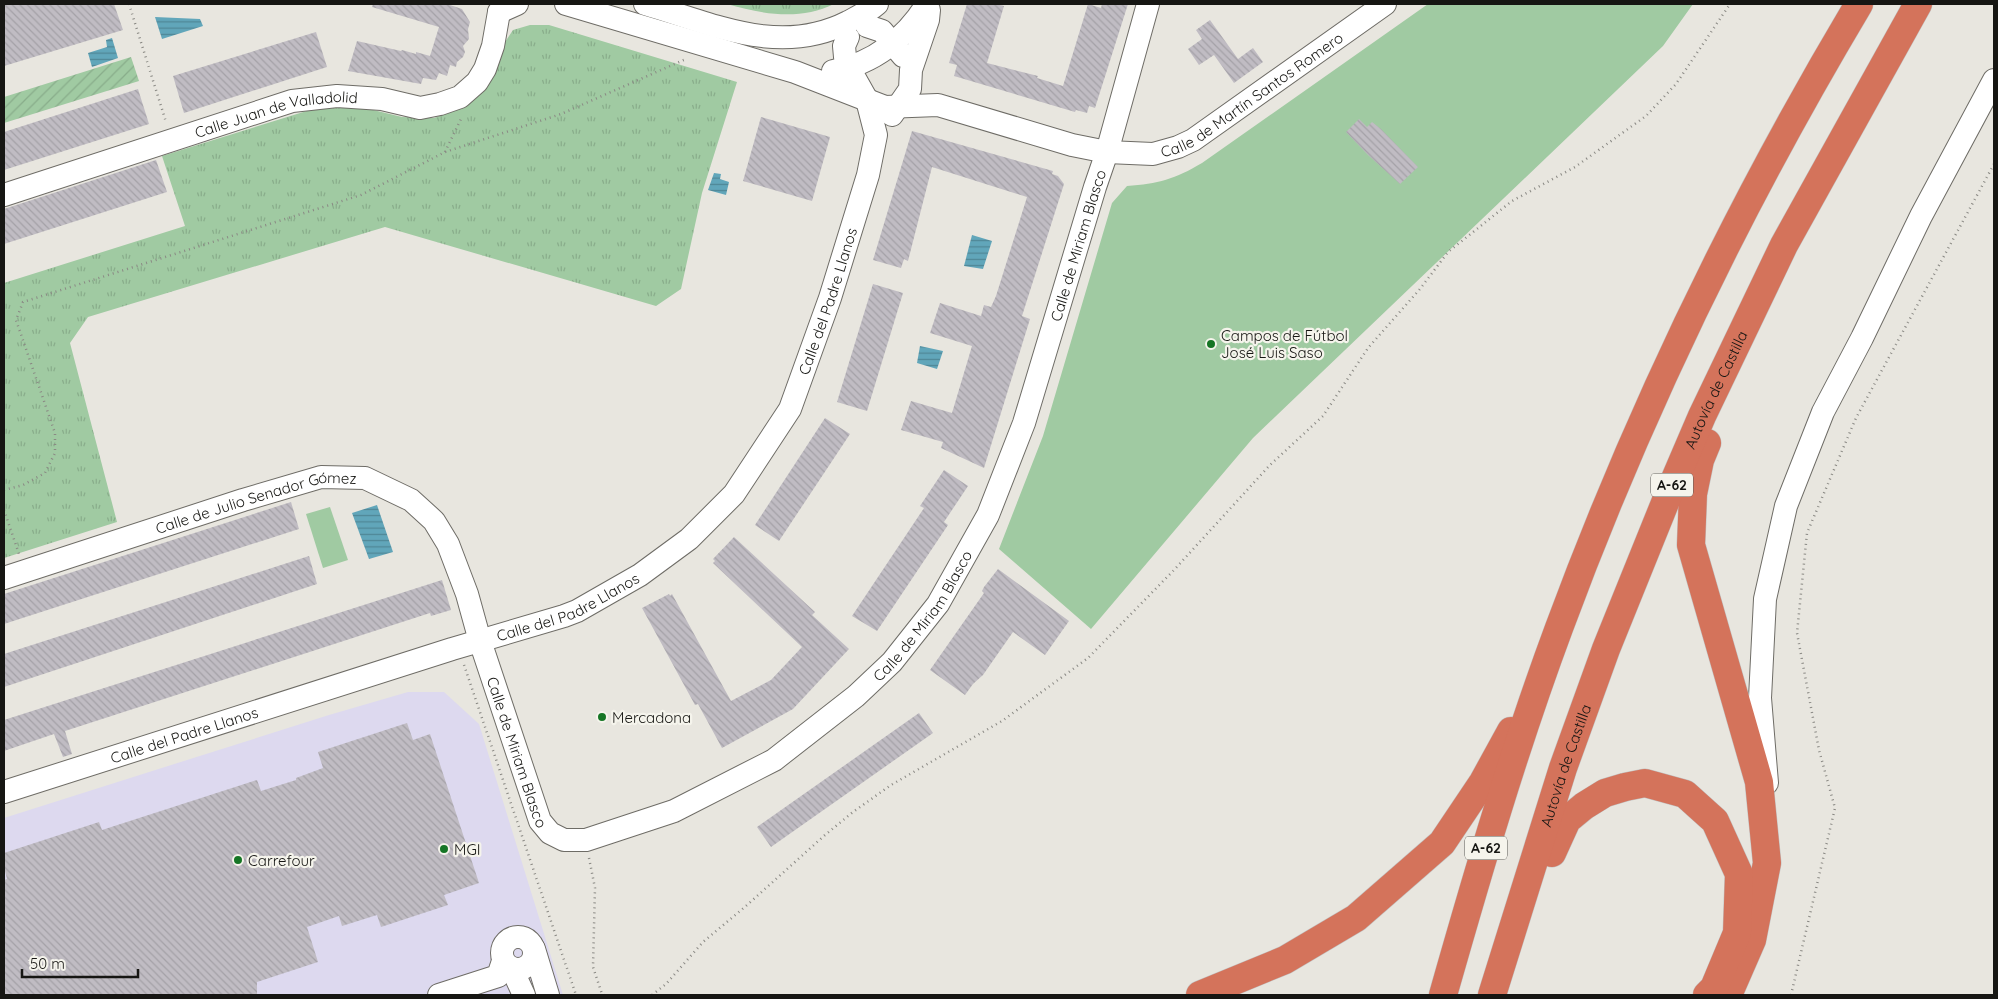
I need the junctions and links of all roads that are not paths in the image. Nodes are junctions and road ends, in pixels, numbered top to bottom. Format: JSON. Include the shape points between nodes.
{"nodes":[{"id":1,"x":566,"y":4,"type":"edge"},
{"id":2,"x":645,"y":4,"type":"edge"},
{"id":3,"x":893,"y":4,"type":"edge"},
{"id":4,"x":928,"y":4,"type":"edge"},
{"id":5,"x":1148,"y":4,"type":"edge"},
{"id":6,"x":1385,"y":4,"type":"edge"},
{"id":7,"x":1859,"y":4,"type":"edge"},
{"id":8,"x":1918,"y":4,"type":"edge"},
{"id":9,"x":503,"y":6,"type":"edge"},
{"id":10,"x":865,"y":20,"type":"edge"},
{"id":11,"x":764,"y":37,"type":"junction"},
{"id":12,"x":894,"y":43,"type":"junction"},
{"id":13,"x":849,"y":68,"type":"junction"},
{"id":14,"x":911,"y":70,"type":"junction"},
{"id":15,"x":795,"y":72,"type":"junction"},
{"id":16,"x":1994,"y":80,"type":"edge"},
{"id":17,"x":867,"y":100,"type":"junction"},
{"id":18,"x":938,"y":105,"type":"junction"},
{"id":19,"x":898,"y":107,"type":"junction"},
{"id":20,"x":876,"y":135,"type":"junction"},
{"id":21,"x":1107,"y":152,"type":"junction"},
{"id":22,"x":4,"y":195,"type":"edge"},
{"id":23,"x":1765,"y":284,"type":"junction"},
{"id":24,"x":4,"y":578,"type":"edge"},
{"id":25,"x":480,"y":641,"type":"junction"},
{"id":26,"x":1533,"y":702,"type":"junction"},
{"id":27,"x":4,"y":792,"type":"edge"},
{"id":28,"x":1767,"y":863,"type":"junction"},
{"id":29,"x":514,"y":977,"type":"edge"},
{"id":30,"x":547,"y":989,"type":"edge"},
{"id":31,"x":447,"y":995,"type":"edge"},
{"id":32,"x":1200,"y":995,"type":"edge"},
{"id":33,"x":1443,"y":995,"type":"edge"},
{"id":34,"x":1492,"y":995,"type":"edge"},
{"id":35,"x":1707,"y":995,"type":"edge"},
{"id":36,"x":1728,"y":995,"type":"edge"}],
"edges":[{"from":1,"to":15,"type":"street"},
{"from":2,"to":11,"type":"street"},
{"from":3,"to":10,"type":"street","via":[[889,10]]},
{"from":4,"to":12,"type":"street"},
{"from":4,"to":14,"type":"street","name":"Calle del Padre Llanos","via":[[928,20]]},
{"from":5,"to":21,"type":"street","name":"Calle de Miriam Blasco"},
{"from":6,"to":21,"type":"street","name":"Calle de Martín Santos Romero","via":[[1193,140],[1153,154]]},
{"from":7,"to":26,"type":"highway","number":"A-62","via":[[1767,167],[1650,408],[1559,627]]},
{"from":8,"to":23,"type":"highway","name":"Autovía de Castilla","number":"A-62"},
{"from":9,"to":22,"type":"street","name":"Calle Juan de Valladolid","via":[[484,69],[460,97],[420,108],[382,99],[337,96],[292,101]]},
{"from":10,"to":11,"type":"street","via":[[813,35]]},
{"from":10,"to":11,"type":"street","via":[[824,44],[800,48]]},
{"from":10,"to":12,"type":"street","via":[[882,30]]},
{"from":10,"to":13,"type":"street","name":"Calle del Padre Llanos","via":[[844,46]]},
{"from":12,"to":13,"type":"street","via":[[874,57]]},
{"from":12,"to":14,"type":"street"},
{"from":13,"to":15,"type":"street"},
{"from":13,"to":17,"type":"street","name":"Calle del Padre Llanos"},
{"from":14,"to":18,"type":"street"},
{"from":14,"to":19,"type":"street","name":"Calle del Padre Llanos","via":[[910,89]]},
{"from":15,"to":17,"type":"street","name":"Calle de Martín Santos Romero"},
{"from":16,"to":28,"type":"street","via":[[1921,216],[1823,412],[1786,506],[1765,599],[1760,698],[1773,834]]},
{"from":17,"to":19,"type":"street","name":"Calle de Martín Santos Romero","via":[[885,108]]},
{"from":17,"to":20,"type":"street","name":"Calle del Padre Llanos"},
{"from":18,"to":19,"type":"street","name":"Calle de Martín Santos Romero"},
{"from":18,"to":21,"type":"street","name":"Calle de Martín Santos Romero","via":[[1072,145]]},
{"from":19,"to":20,"type":"street","name":"Calle del Padre Llanos"},
{"from":20,"to":25,"type":"street","name":"Calle del Padre Llanos","via":[[868,174],[833,289],[790,409],[734,494],[689,539],[640,576],[577,611]]},
{"from":21,"to":25,"type":"street","name":"Calle de Miriam Blasco","via":[[1024,423],[988,515],[938,604],[892,662],[818,728],[774,760],[674,811],[586,840],[564,840],[550,833],[540,821]]},
{"from":23,"to":28,"type":"highway","via":[[1755,332],[1700,460],[1693,494],[1691,545],[1758,782]]},
{"from":23,"to":34,"type":"highway","name":"Autovía de Castilla","number":"A-62","via":[[1668,493],[1606,649],[1563,768]]},
{"from":24,"to":25,"type":"street","name":"Calle de Julio Senador Gómez","via":[[320,477],[365,478],[411,500],[434,521],[448,544]]},
{"from":25,"to":27,"type":"street","name":"Calle del Padre Llanos"},
{"from":26,"to":32,"type":"highway","via":[[1509,733],[1483,782],[1442,844],[1356,918],[1285,960]]},
{"from":26,"to":33,"type":"highway","number":"A-62"},
{"from":28,"to":36,"type":"highway","via":[[1752,940]]},
{"from":29,"to":30,"type":"street","via":[[501,956],[503,945],[512,938],[524,938],[532,944]]},
{"from":29,"to":31,"type":"street","via":[[498,976]]},
{"from":34,"to":35,"type":"highway","via":[[1567,820],[1605,793],[1645,783],[1685,794],[1716,821],[1739,874],[1737,933],[1714,988]]}]}
